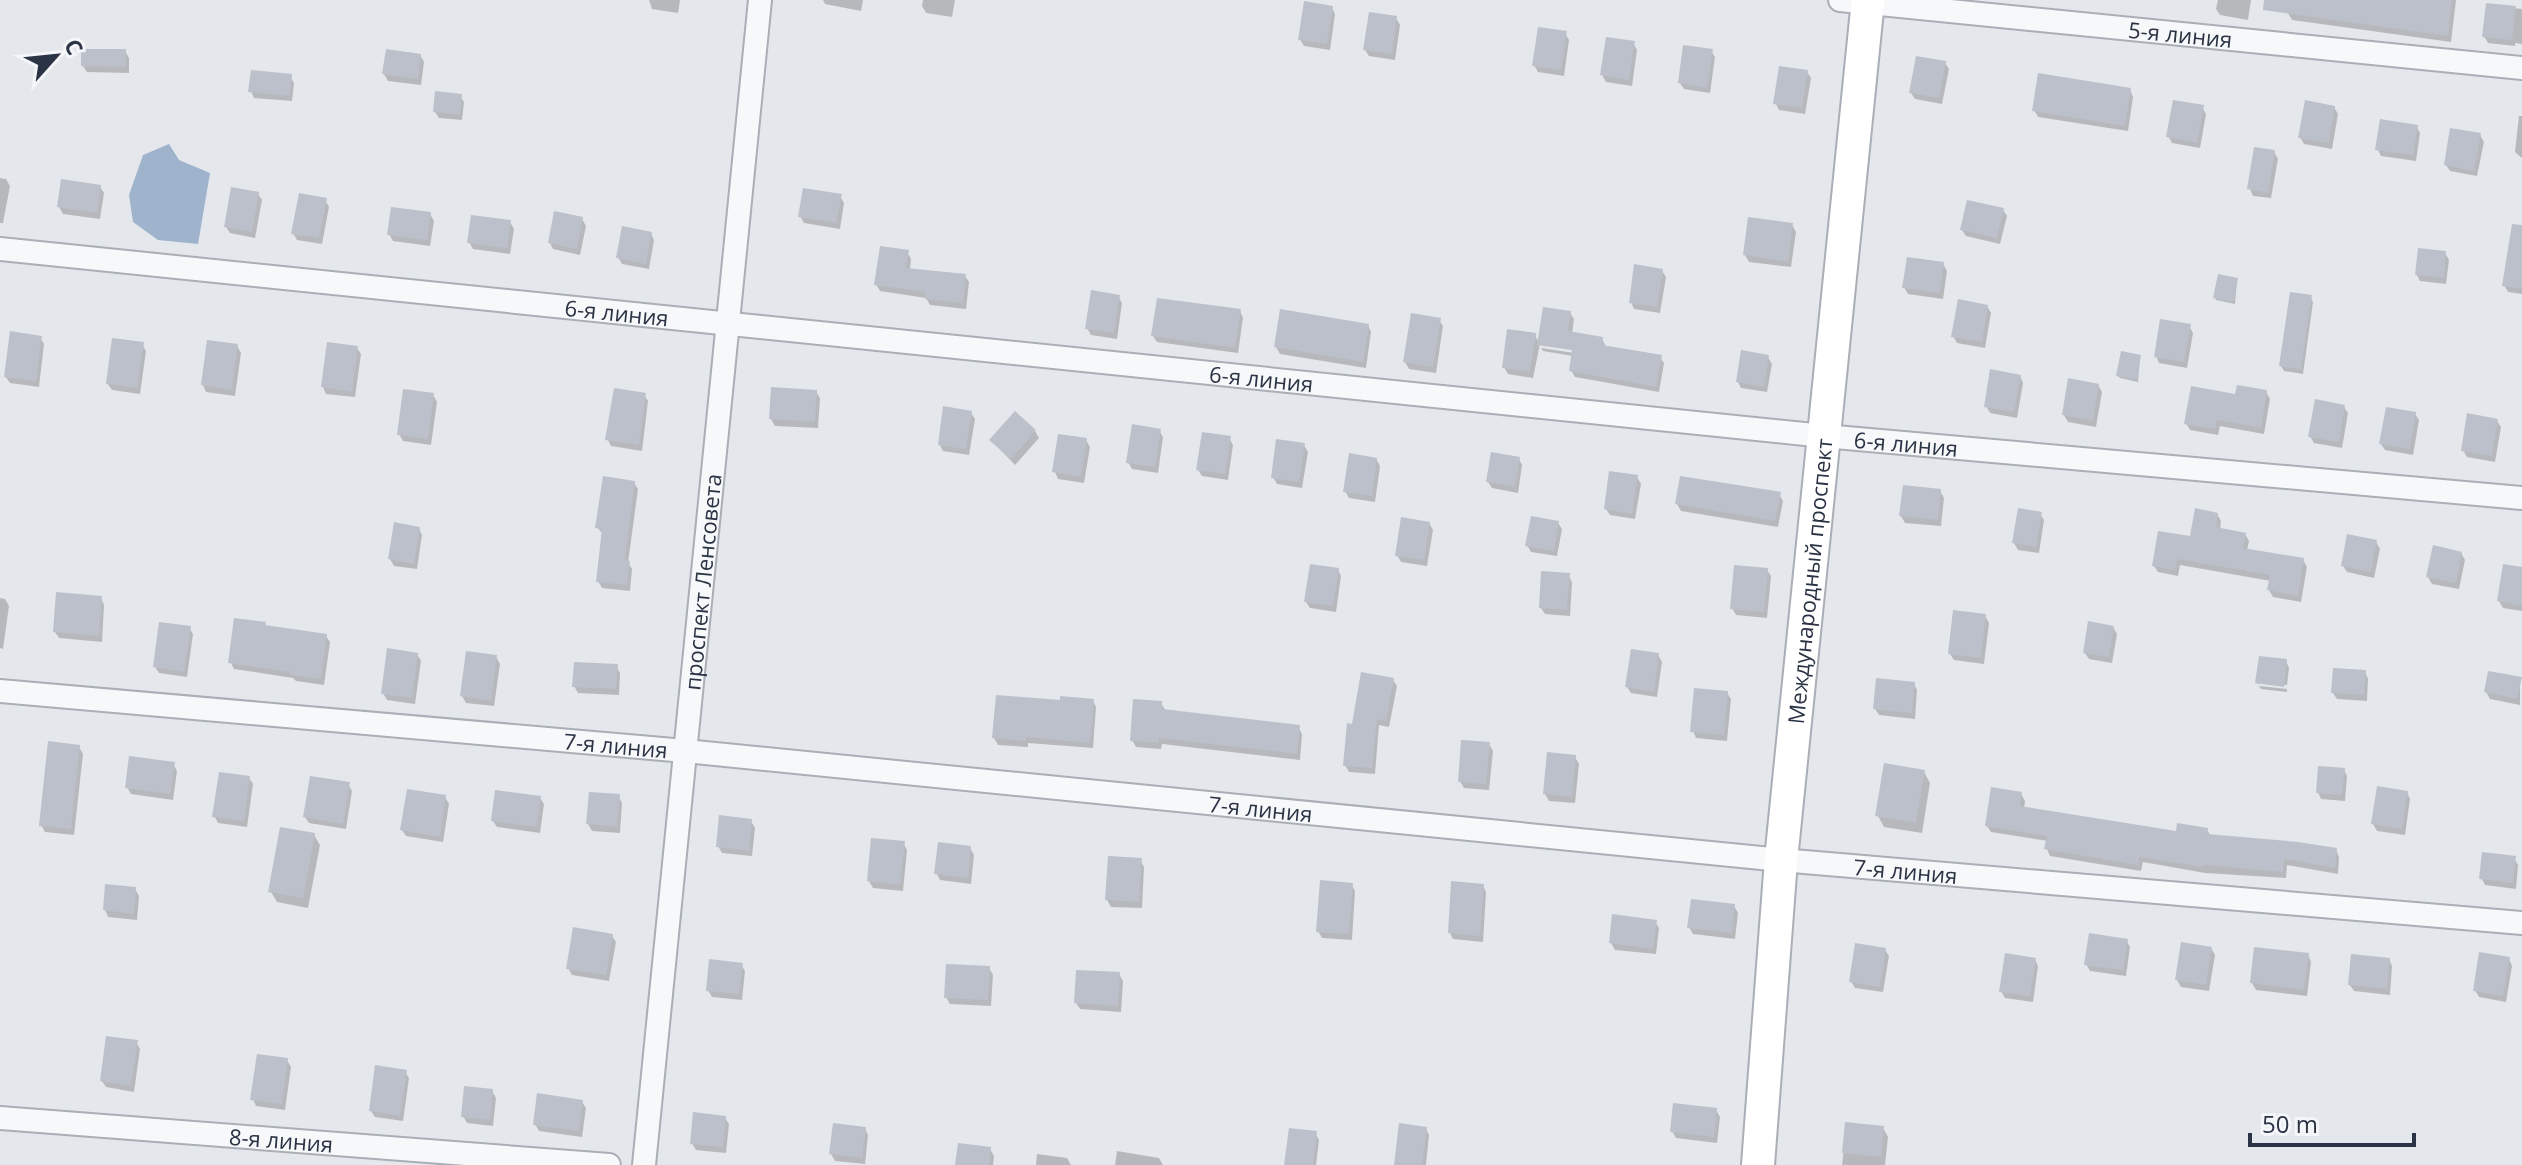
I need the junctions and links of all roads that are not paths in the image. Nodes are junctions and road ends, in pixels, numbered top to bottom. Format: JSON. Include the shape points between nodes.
{"nodes":[{"id":1,"x":760,"y":0,"type":"edge"},
{"id":2,"x":1859,"y":1,"type":"edge"},
{"id":3,"x":2522,"y":68,"type":"edge"},
{"id":4,"x":0,"y":249,"type":"edge"},
{"id":5,"x":728,"y":323,"type":"junction"},
{"id":6,"x":1824,"y":436,"type":"junction"},
{"id":7,"x":2522,"y":498,"type":"edge"},
{"id":8,"x":0,"y":691,"type":"edge"},
{"id":9,"x":685,"y":751,"type":"junction"},
{"id":10,"x":1781,"y":860,"type":"junction"},
{"id":11,"x":2522,"y":923,"type":"edge"},
{"id":12,"x":0,"y":1118,"type":"edge"},
{"id":13,"x":609,"y":1165,"type":"edge"},
{"id":14,"x":644,"y":1165,"type":"edge"},
{"id":15,"x":1758,"y":1165,"type":"edge"}],
"edges":[{"from":1,"to":5,"type":"street","name":"проспект Ленсовета"},
{"from":2,"to":3,"type":"street","name":"5-я линия"},
{"from":2,"to":6,"type":"street","name":"Международный проспект"},
{"from":4,"to":5,"type":"street","name":"6-я линия"},
{"from":5,"to":6,"type":"street","name":"6-я линия"},
{"from":5,"to":9,"type":"street","name":"проспект Ленсовета"},
{"from":6,"to":7,"type":"street","name":"6-я линия"},
{"from":6,"to":10,"type":"street","name":"Международный проспект"},
{"from":8,"to":9,"type":"street","name":"7-я линия"},
{"from":9,"to":10,"type":"street","name":"7-я линия"},
{"from":9,"to":14,"type":"street","name":"проспект Ленсовета"},
{"from":10,"to":11,"type":"street","name":"7-я линия"},
{"from":10,"to":15,"type":"street","name":"Международный проспект"},
{"from":12,"to":13,"type":"street","name":"8-я линия"}]}
